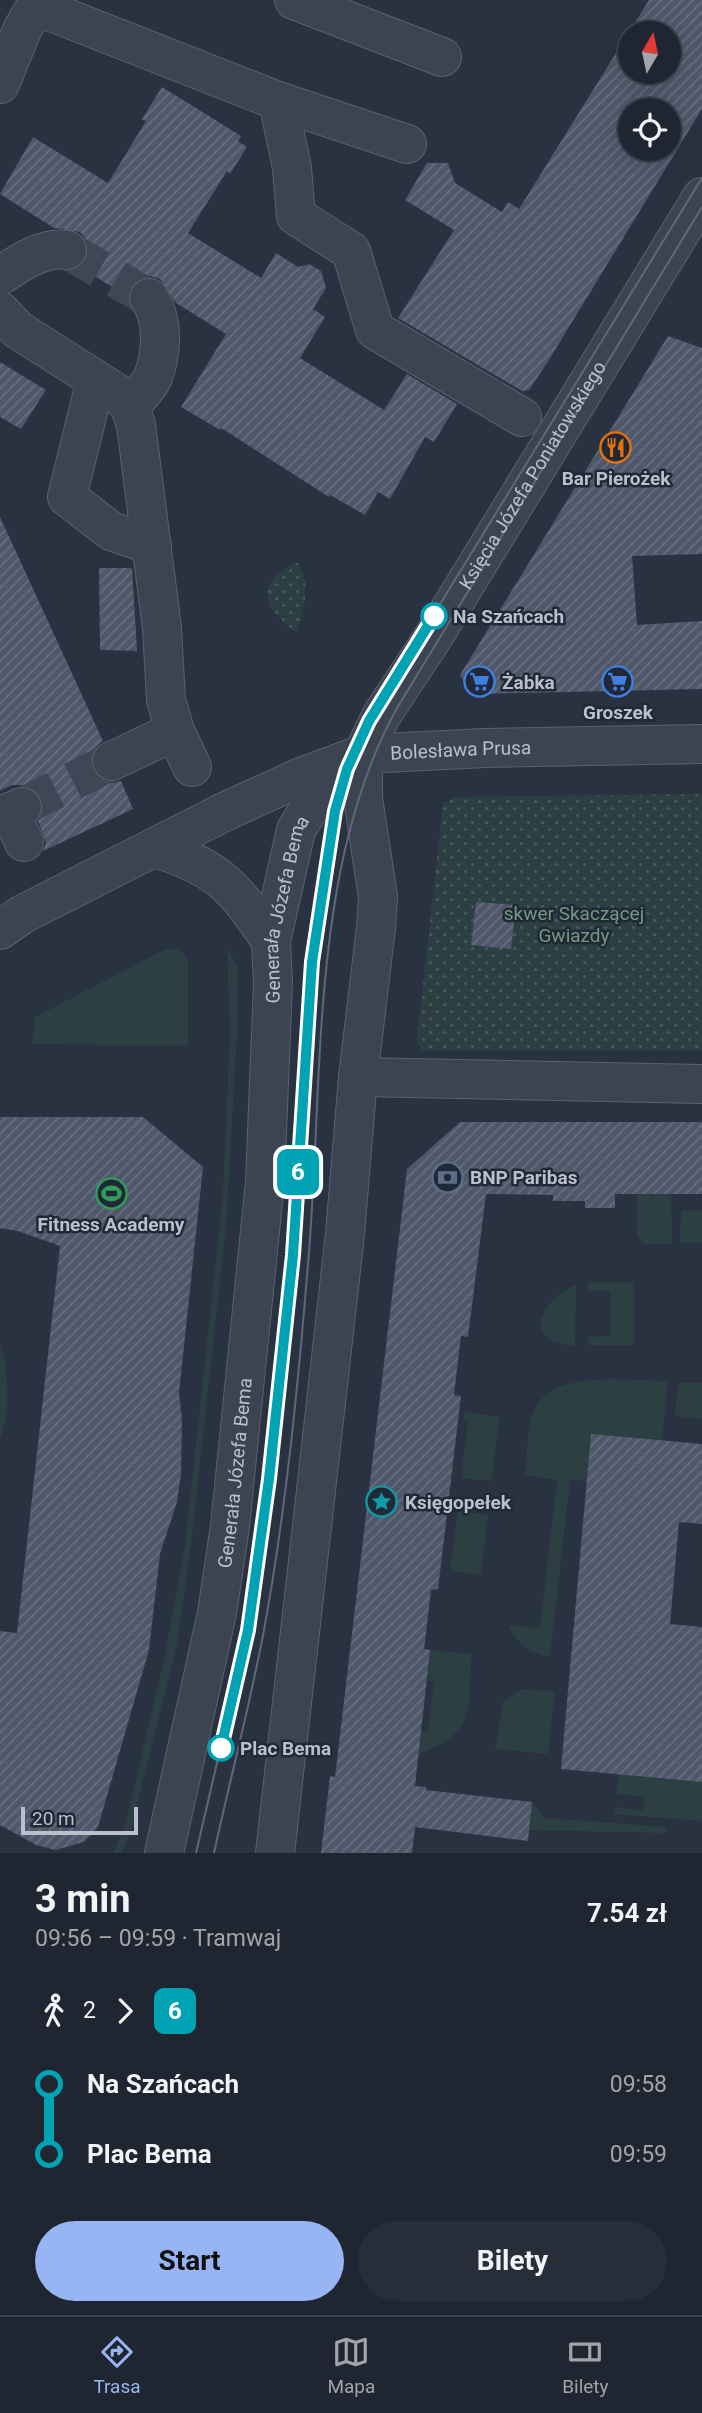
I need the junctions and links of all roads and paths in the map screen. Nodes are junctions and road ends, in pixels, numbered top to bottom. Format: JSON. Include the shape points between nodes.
{"nodes":[{"id":1,"x":294,"y":0,"type":"edge"},
{"id":2,"x":38,"y":3,"type":"edge"},
{"id":3,"x":442,"y":57,"type":"dead end"},
{"id":4,"x":0,"y":84,"type":"edge"},
{"id":5,"x":278,"y":100,"type":"junction"},
{"id":6,"x":407,"y":144,"type":"dead end"},
{"id":7,"x":702,"y":197,"type":"edge"},
{"id":8,"x":67,"y":250,"type":"tunnel mouth"},
{"id":9,"x":0,"y":276,"type":"edge"},
{"id":10,"x":149,"y":298,"type":"tunnel mouth"},
{"id":11,"x":0,"y":312,"type":"edge"},
{"id":12,"x":96,"y":380,"type":"junction"},
{"id":13,"x":130,"y":407,"type":"junction"},
{"id":14,"x":522,"y":417,"type":"dead end"},
{"id":15,"x":152,"y":545,"type":"junction"},
{"id":16,"x":175,"y":731,"type":"junction"},
{"id":17,"x":702,"y":744,"type":"edge"},
{"id":18,"x":363,"y":754,"type":"junction"},
{"id":19,"x":112,"y":761,"type":"tunnel mouth"},
{"id":20,"x":192,"y":767,"type":"dead end"},
{"id":21,"x":156,"y":848,"type":"junction"},
{"id":22,"x":0,"y":930,"type":"edge"},
{"id":23,"x":271,"y":941,"type":"junction"},
{"id":24,"x":358,"y":1077,"type":"junction"},
{"id":25,"x":702,"y":1084,"type":"edge"},
{"id":26,"x":164,"y":1853,"type":"edge"},
{"id":27,"x":275,"y":1853,"type":"edge"}],
"edges":[{"from":1,"to":3,"type":"street"},
{"from":2,"to":4,"type":"street"},
{"from":2,"to":5,"type":"street"},
{"from":5,"to":6,"type":"street"},
{"from":5,"to":14,"type":"street","via":[[296,216],[351,251],[375,330]]},
{"from":7,"to":18,"type":"street","name":"Księcia Józefa Poniatowskiego","via":[[382,716]]},
{"from":8,"to":9,"type":"street","via":[[37,254]]},
{"from":10,"to":13,"type":"street","via":[[158,318],[159,347],[152,379]]},
{"from":11,"to":12,"type":"street","via":[[18,330]]},
{"from":12,"to":13,"type":"street"},
{"from":12,"to":15,"type":"street","via":[[67,497],[111,531]]},
{"from":13,"to":15,"type":"street"},
{"from":15,"to":16,"type":"street","via":[[166,700]]},
{"from":16,"to":19,"type":"street"},
{"from":16,"to":20,"type":"street"},
{"from":17,"to":18,"type":"street","name":"Bolesława Prusa"},
{"from":18,"to":21,"type":"street","name":"Bolesława Prusa","via":[[224,811]]},
{"from":18,"to":23,"type":"street","name":"Generała Józefa Bema","via":[[312,804],[296,830]]},
{"from":18,"to":24,"type":"street","via":[[363,798],[378,897]]},
{"from":21,"to":22,"type":"street","name":"Bolesława Prusa"},
{"from":21,"to":23,"type":"street","via":[[222,879],[238,892]]},
{"from":23,"to":26,"type":"street","name":"Generała Józefa Bema","via":[[265,1182],[231,1513],[217,1613]]},
{"from":24,"to":25,"type":"street"},
{"from":24,"to":27,"type":"street","via":[[344,1248]]}]}
